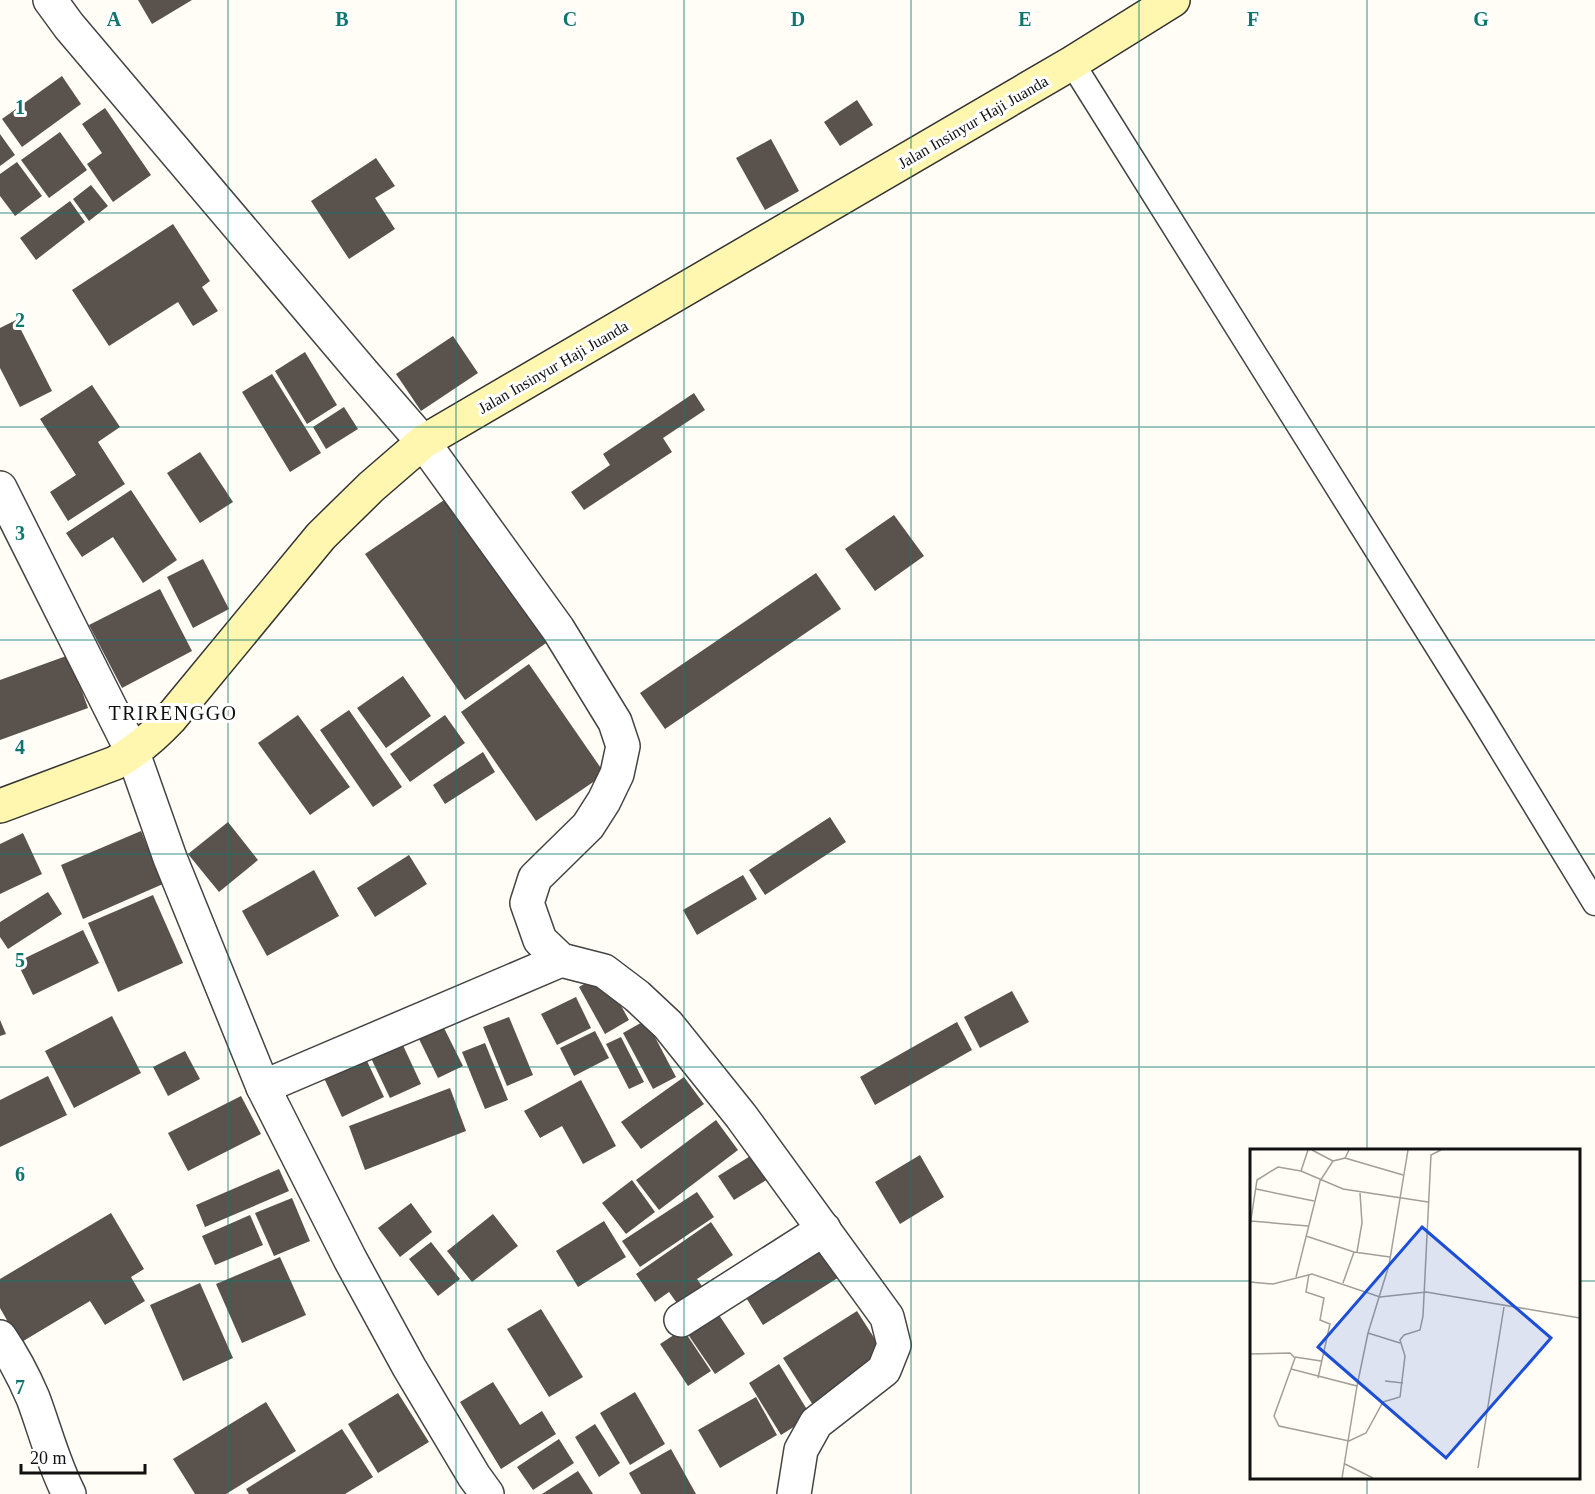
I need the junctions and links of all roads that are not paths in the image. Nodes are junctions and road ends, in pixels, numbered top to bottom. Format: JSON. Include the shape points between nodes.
{"nodes":[{"id":1,"x":50,"y":0,"type":"edge"},
{"id":2,"x":1173,"y":0,"type":"edge"},
{"id":3,"x":1072,"y":63,"type":"junction"},
{"id":4,"x":423,"y":442,"type":"junction"},
{"id":5,"x":0,"y":488,"type":"edge"},
{"id":6,"x":133,"y":753,"type":"junction"},
{"id":7,"x":0,"y":806,"type":"edge"},
{"id":8,"x":1595,"y":903,"type":"edge"},
{"id":9,"x":561,"y":960,"type":"junction"},
{"id":10,"x":263,"y":1087,"type":"junction"},
{"id":11,"x":824,"y":1229,"type":"junction"},
{"id":12,"x":681,"y":1320,"type":"dead end"},
{"id":13,"x":0,"y":1337,"type":"edge"},
{"id":14,"x":69,"y":1494,"type":"edge"},
{"id":15,"x":487,"y":1494,"type":"edge"},
{"id":16,"x":794,"y":1494,"type":"edge"}],
"edges":[{"from":1,"to":4,"type":"street"},
{"from":2,"to":3,"type":"main road","name":"Jalan Insinyur Haji Juanda"},
{"from":3,"to":4,"type":"main road","name":"Jalan Insinyur Haji Juanda"},
{"from":3,"to":8,"type":"lane"},
{"from":4,"to":6,"type":"main road","name":"Jalan Insinyur Haji Juanda","via":[[321,536],[170,719]]},
{"from":4,"to":9,"type":"street","via":[[558,629],[615,722],[623,746],[617,774],[604,801],[588,826],[535,878],[527,903],[540,940]]},
{"from":5,"to":6,"type":"street"},
{"from":6,"to":7,"type":"main road","name":"Jalan Insinyur Haji Juanda","via":[[94,772]]},
{"from":6,"to":10,"type":"street","via":[[170,858]]},
{"from":9,"to":10,"type":"street"},
{"from":9,"to":11,"type":"street","via":[[603,971],[668,1025]]},
{"from":10,"to":15,"type":"street","via":[[409,1367]]},
{"from":11,"to":12,"type":"street"},
{"from":11,"to":16,"type":"street","via":[[887,1317],[894,1345],[884,1370],[816,1423],[801,1450]]},
{"from":13,"to":14,"type":"street","via":[[33,1398],[58,1474]]}]}
